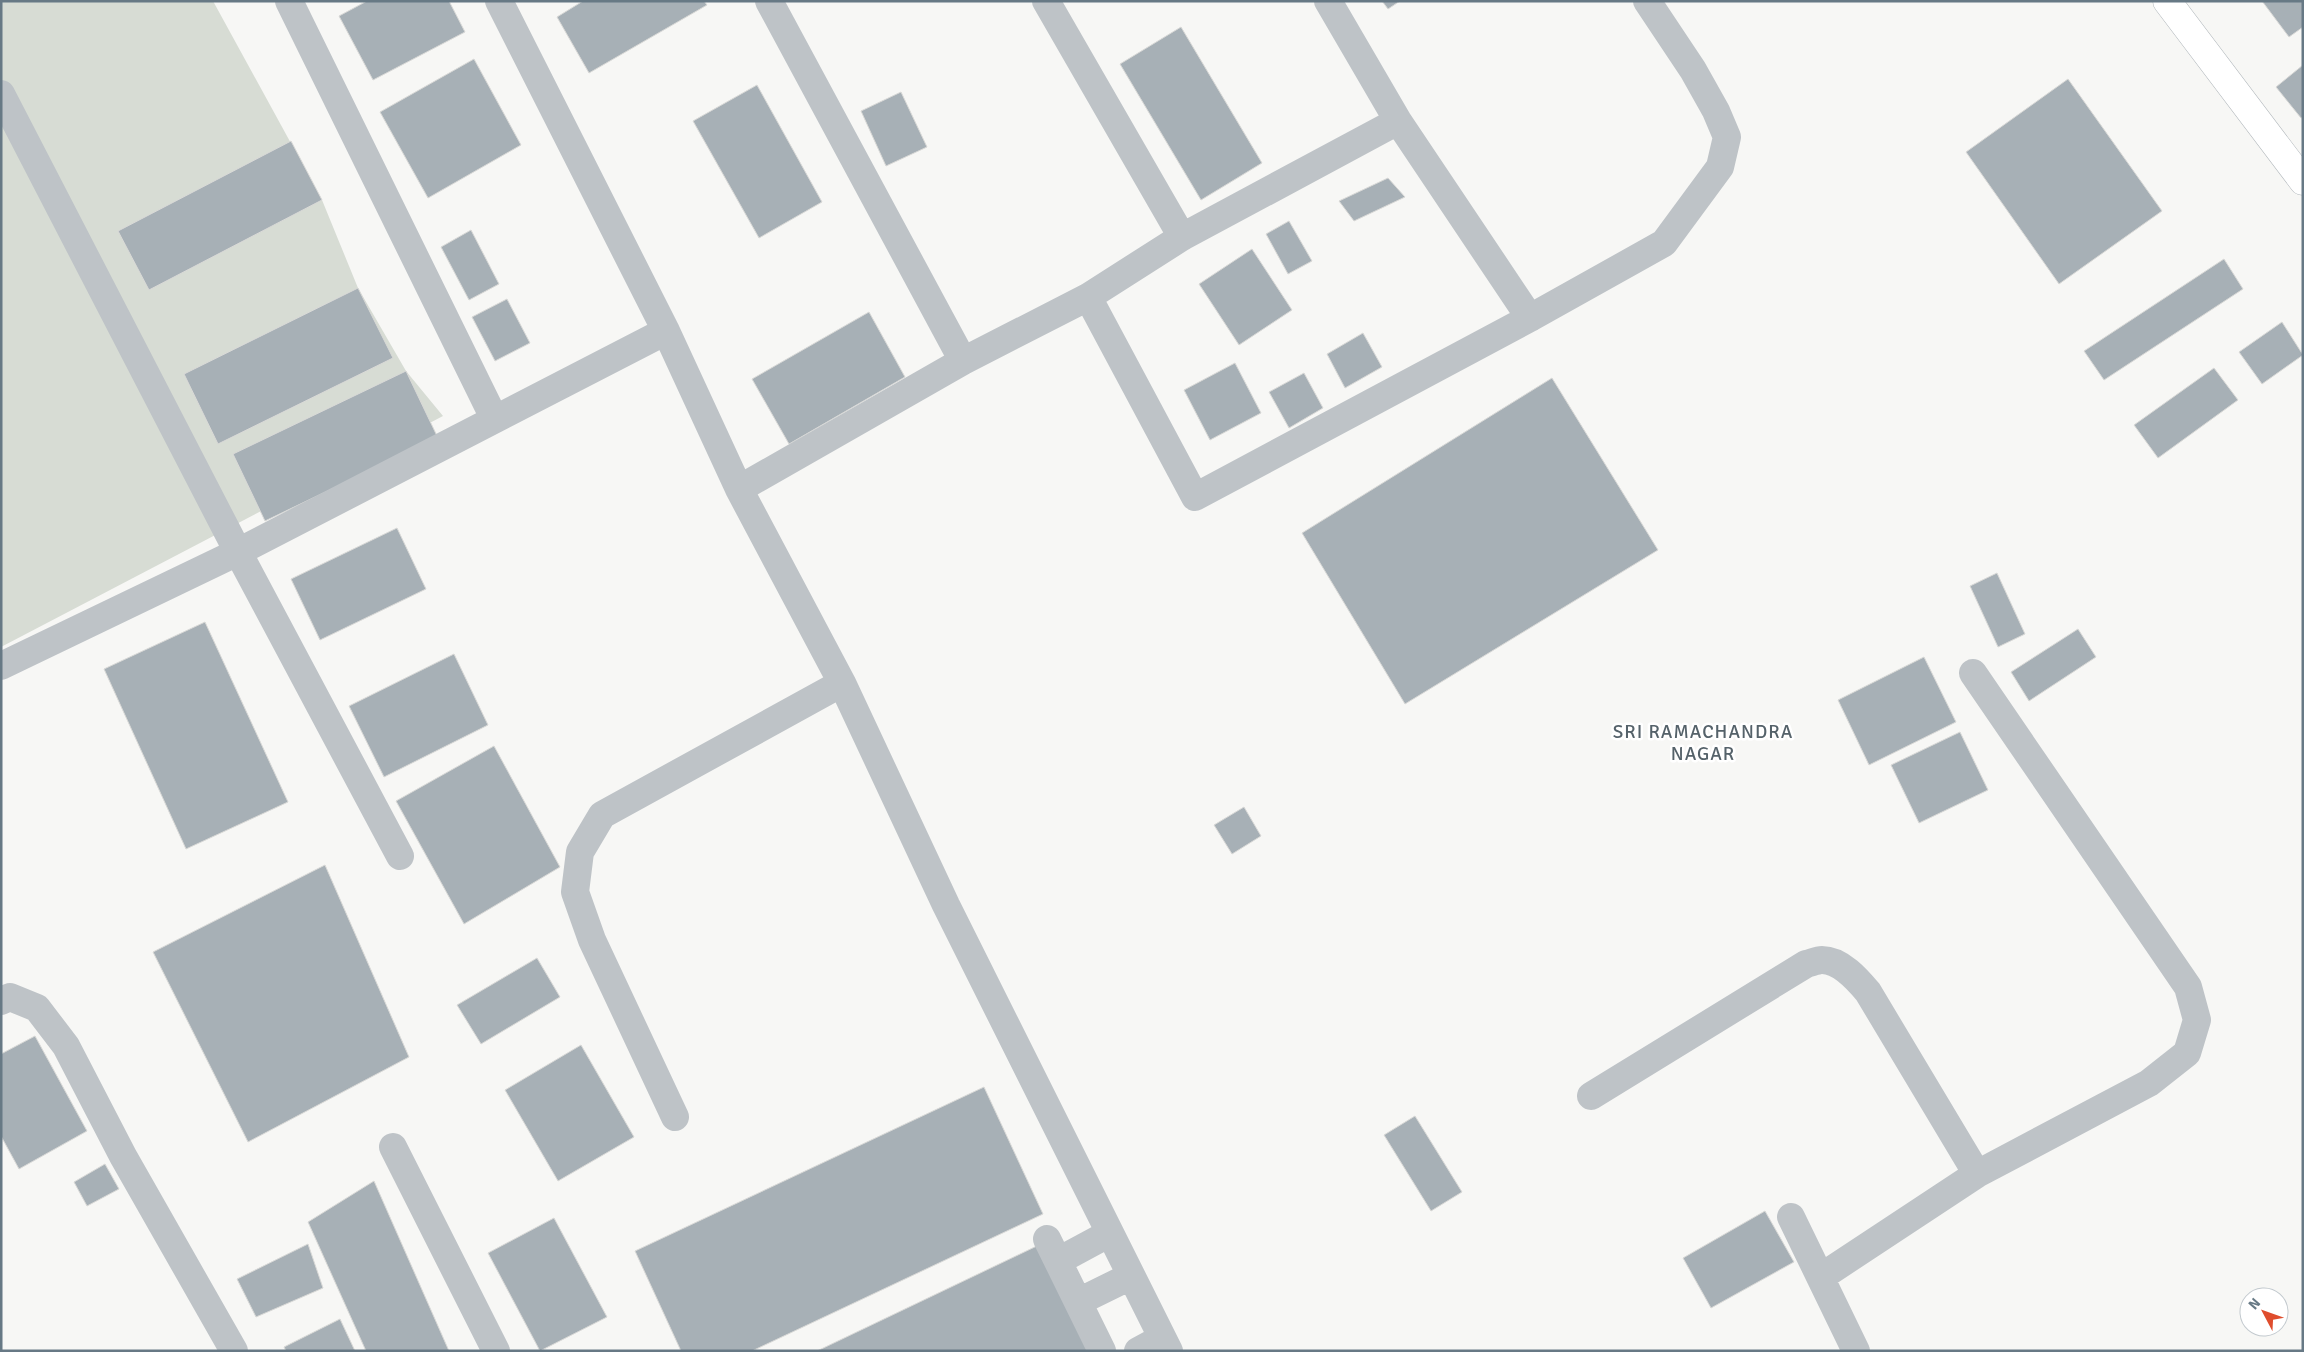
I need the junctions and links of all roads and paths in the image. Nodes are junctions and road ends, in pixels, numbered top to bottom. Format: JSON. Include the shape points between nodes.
{"nodes":[{"id":1,"x":289,"y":1,"type":"edge"},
{"id":2,"x":499,"y":1,"type":"edge"},
{"id":3,"x":769,"y":1,"type":"edge"},
{"id":4,"x":1046,"y":1,"type":"edge"},
{"id":5,"x":1328,"y":1,"type":"edge"},
{"id":6,"x":1648,"y":1,"type":"edge"},
{"id":7,"x":2167,"y":1,"type":"edge"},
{"id":8,"x":1,"y":94,"type":"edge"},
{"id":9,"x":1398,"y":120,"type":"junction"},
{"id":10,"x":2303,"y":181,"type":"edge"},
{"id":11,"x":1182,"y":237,"type":"junction"},
{"id":12,"x":1088,"y":297,"type":"junction"},
{"id":13,"x":1530,"y":318,"type":"junction"},
{"id":14,"x":666,"y":331,"type":"junction"},
{"id":15,"x":963,"y":361,"type":"junction"},
{"id":16,"x":494,"y":418,"type":"junction"},
{"id":17,"x":740,"y":489,"type":"junction"},
{"id":18,"x":238,"y":552,"type":"junction"},
{"id":19,"x":1,"y":666,"type":"edge"},
{"id":20,"x":1973,"y":673,"type":"dead end"},
{"id":21,"x":842,"y":683,"type":"junction"},
{"id":22,"x":400,"y":856,"type":"dead end"},
{"id":23,"x":1,"y":1001,"type":"edge"},
{"id":24,"x":1591,"y":1096,"type":"dead end"},
{"id":25,"x":674,"y":1117,"type":"dead end"},
{"id":26,"x":393,"y":1147,"type":"dead end"},
{"id":27,"x":1977,"y":1174,"type":"junction"},
{"id":28,"x":1790,"y":1217,"type":"dead end"},
{"id":29,"x":1110,"y":1233,"type":"junction"},
{"id":30,"x":1131,"y":1276,"type":"junction"},
{"id":31,"x":1822,"y":1277,"type":"junction"},
{"id":32,"x":1078,"y":1302,"type":"junction"},
{"id":33,"x":1166,"y":1344,"type":"edge"},
{"id":34,"x":234,"y":1351,"type":"edge"},
{"id":35,"x":496,"y":1351,"type":"edge"},
{"id":36,"x":1102,"y":1351,"type":"edge"},
{"id":37,"x":1138,"y":1351,"type":"edge"},
{"id":38,"x":1856,"y":1351,"type":"edge"}],
"edges":[{"from":1,"to":16,"type":"street"},
{"from":2,"to":14,"type":"street"},
{"from":3,"to":15,"type":"street"},
{"from":4,"to":11,"type":"street"},
{"from":5,"to":9,"type":"street"},
{"from":6,"to":13,"type":"street","via":[[1716,111],[1727,137],[1720,167],[1664,243]]},
{"from":7,"to":10,"type":"street"},
{"from":8,"to":18,"type":"street"},
{"from":9,"to":11,"type":"street"},
{"from":9,"to":13,"type":"street"},
{"from":11,"to":12,"type":"street"},
{"from":12,"to":13,"type":"street","via":[[1195,497]]},
{"from":12,"to":15,"type":"street"},
{"from":14,"to":16,"type":"street"},
{"from":14,"to":17,"type":"street"},
{"from":15,"to":17,"type":"street"},
{"from":16,"to":18,"type":"street"},
{"from":17,"to":21,"type":"street"},
{"from":18,"to":19,"type":"street"},
{"from":18,"to":22,"type":"street"},
{"from":20,"to":27,"type":"street","via":[[2188,987],[2197,1020],[2187,1053],[2149,1083]]},
{"from":21,"to":25,"type":"street","via":[[602,815],[580,852],[575,892],[592,940]]},
{"from":21,"to":29,"type":"street","via":[[946,905]]},
{"from":23,"to":34,"type":"street","via":[[10,997],[37,1008],[66,1046],[123,1156]]},
{"from":24,"to":27,"type":"street","via":[[1806,964],[1824,960],[1855,976],[1868,992]]},
{"from":26,"to":35,"type":"street"},
{"from":27,"to":31,"type":"street"},
{"from":28,"to":31,"type":"street"},
{"from":29,"to":30,"type":"street"},
{"from":29,"to":32,"type":"street","via":[[1052,1250]]},
{"from":30,"to":32,"type":"street"},
{"from":30,"to":33,"type":"street"},
{"from":31,"to":38,"type":"street"},
{"from":32,"to":36,"type":"street"},
{"from":33,"to":37,"type":"street"}]}
